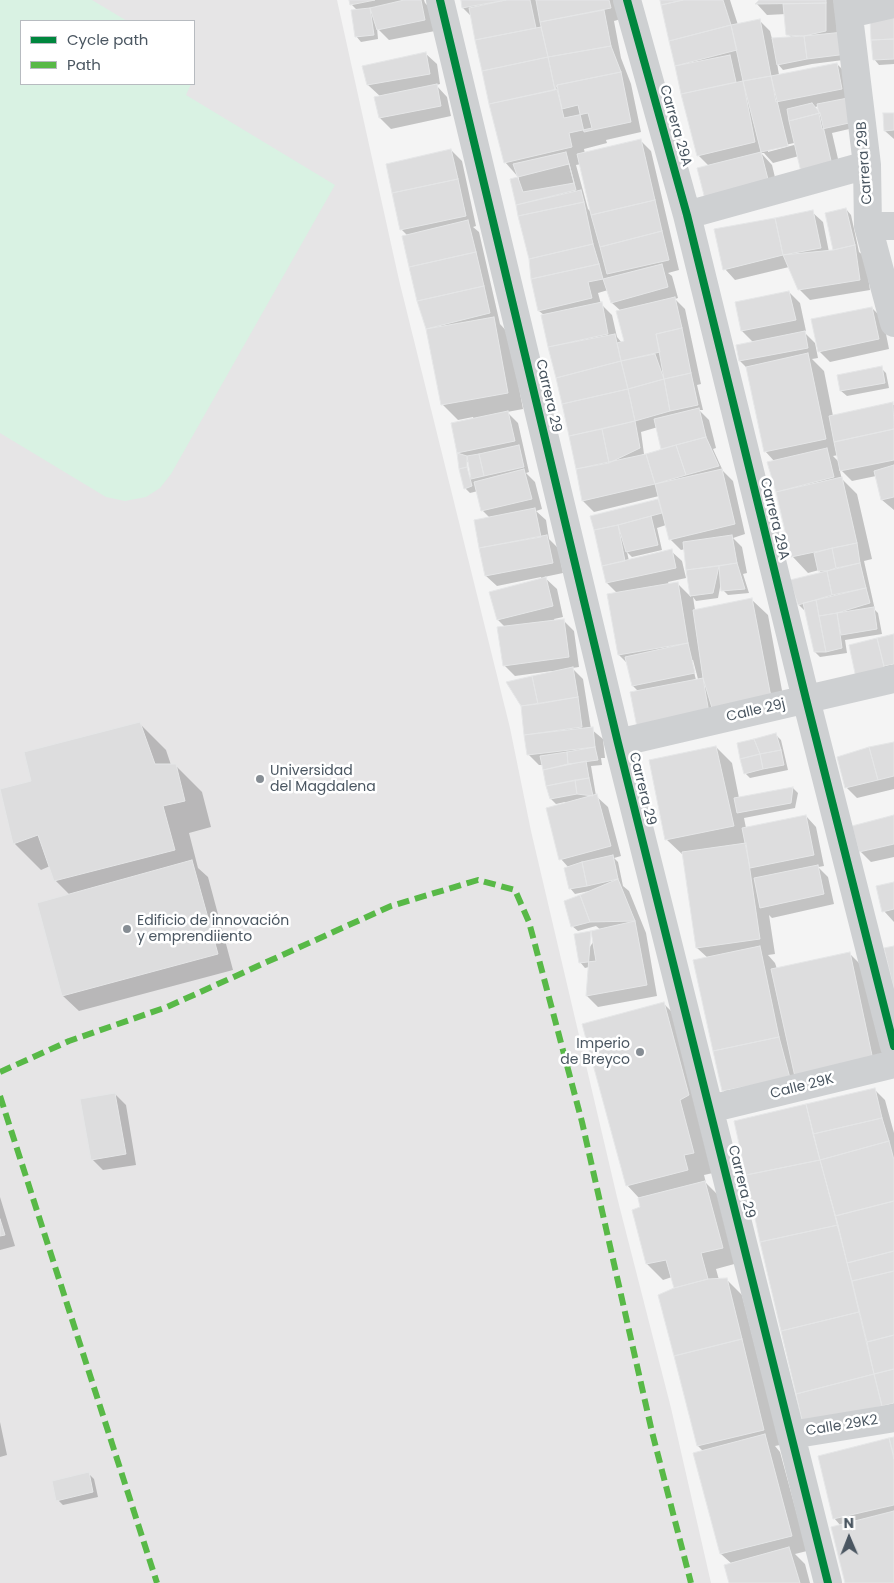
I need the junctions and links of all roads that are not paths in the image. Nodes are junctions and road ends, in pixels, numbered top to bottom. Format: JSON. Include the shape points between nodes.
{"nodes":[{"id":1,"x":440,"y":0,"type":"edge"},
{"id":2,"x":627,"y":0,"type":"edge"},
{"id":3,"x":894,"y":4,"type":"edge"},
{"id":4,"x":848,"y":7,"type":"edge"},
{"id":5,"x":867,"y":165,"type":"junction"},
{"id":6,"x":687,"y":216,"type":"junction"},
{"id":7,"x":881,"y":226,"type":"edge"},
{"id":8,"x":894,"y":323,"type":"edge"},
{"id":9,"x":894,"y":679,"type":"edge"},
{"id":10,"x":806,"y":699,"type":"junction"},
{"id":11,"x":618,"y":743,"type":"junction"},
{"id":12,"x":894,"y":1046,"type":"edge"},
{"id":13,"x":894,"y":1064,"type":"edge"},
{"id":14,"x":710,"y":1110,"type":"junction"},
{"id":15,"x":894,"y":1418,"type":"edge"},
{"id":16,"x":791,"y":1435,"type":"junction"},
{"id":17,"x":828,"y":1583,"type":"edge"}],
"edges":[{"from":1,"to":11,"type":"street","name":"Carrera 29"},
{"from":2,"to":6,"type":"street","name":"Carrera 29A"},
{"from":3,"to":4,"type":"street"},
{"from":4,"to":5,"type":"street","name":"Carrera 29B"},
{"from":5,"to":6,"type":"street"},
{"from":5,"to":7,"type":"street","name":"Carrera 29B"},
{"from":6,"to":10,"type":"street","name":"Carrera 29A"},
{"from":7,"to":8,"type":"street","name":"Carrera 29B"},
{"from":9,"to":10,"type":"street","name":"Calle 29j"},
{"from":10,"to":11,"type":"street","name":"Calle 29j"},
{"from":10,"to":12,"type":"street","name":"Carrera 29A"},
{"from":11,"to":14,"type":"street","name":"Carrera 29"},
{"from":13,"to":14,"type":"street","name":"Calle 29K"},
{"from":14,"to":16,"type":"street","name":"Carrera 29"},
{"from":15,"to":16,"type":"street","name":"Calle 29K2"},
{"from":16,"to":17,"type":"street","name":"Carrera 29"}]}
